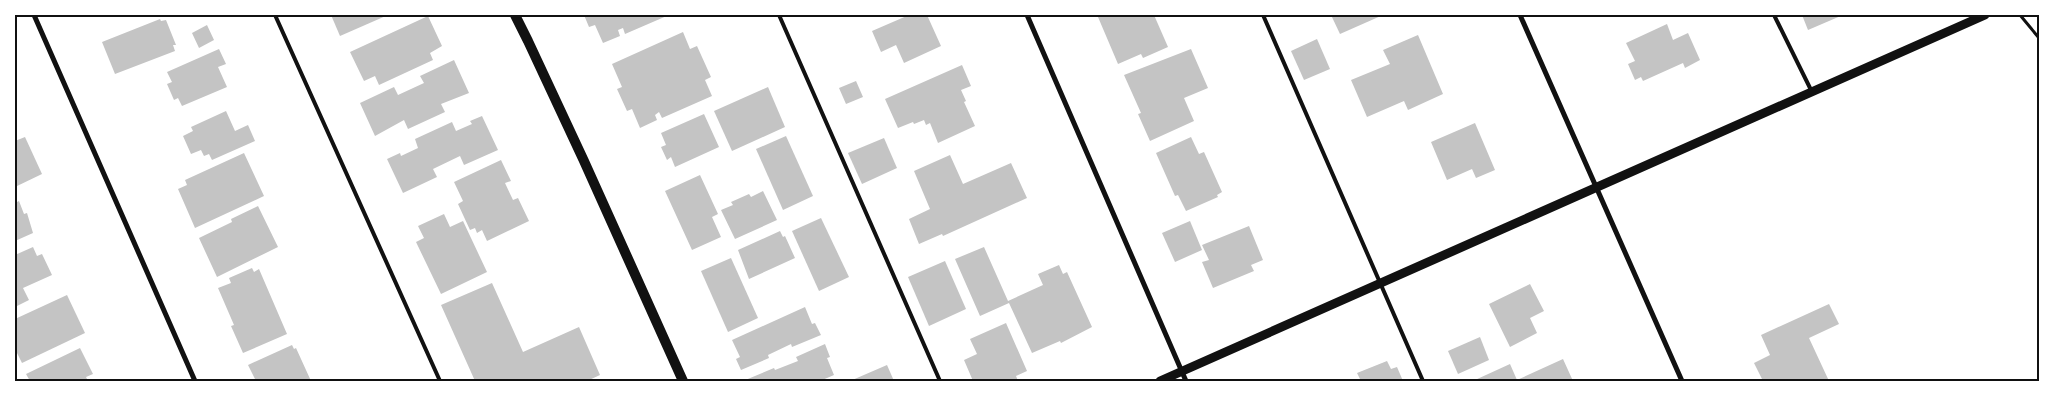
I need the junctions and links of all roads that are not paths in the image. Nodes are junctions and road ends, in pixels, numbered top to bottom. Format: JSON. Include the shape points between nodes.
{"nodes":[{"id":1,"x":34,"y":15,"type":"edge"},
{"id":2,"x":275,"y":15,"type":"edge"},
{"id":3,"x":514,"y":15,"type":"edge"},
{"id":4,"x":779,"y":15,"type":"edge"},
{"id":5,"x":1027,"y":15,"type":"edge"},
{"id":6,"x":1264,"y":15,"type":"edge"},
{"id":7,"x":1520,"y":15,"type":"edge"},
{"id":8,"x":1774,"y":15,"type":"edge"},
{"id":9,"x":1985,"y":15,"type":"edge"},
{"id":10,"x":1812,"y":92,"type":"junction"},
{"id":11,"x":1598,"y":187,"type":"junction"},
{"id":12,"x":1380,"y":284,"type":"junction"},
{"id":13,"x":1182,"y":372,"type":"junction"},
{"id":14,"x":195,"y":381,"type":"edge"},
{"id":15,"x":440,"y":381,"type":"edge"},
{"id":16,"x":683,"y":381,"type":"edge"},
{"id":17,"x":940,"y":381,"type":"edge"},
{"id":18,"x":1160,"y":381,"type":"edge"},
{"id":19,"x":1186,"y":381,"type":"edge"},
{"id":20,"x":1423,"y":381,"type":"edge"},
{"id":21,"x":1682,"y":381,"type":"edge"}],
"edges":[{"from":1,"to":14,"type":"street"},
{"from":2,"to":15,"type":"lane"},
{"from":3,"to":16,"type":"main road"},
{"from":4,"to":17,"type":"lane"},
{"from":5,"to":13,"type":"street"},
{"from":6,"to":12,"type":"lane"},
{"from":7,"to":11,"type":"street"},
{"from":8,"to":10,"type":"lane"},
{"from":9,"to":10,"type":"street"},
{"from":10,"to":11,"type":"street"},
{"from":11,"to":12,"type":"street"},
{"from":11,"to":21,"type":"street"},
{"from":12,"to":13,"type":"street"},
{"from":12,"to":20,"type":"lane"},
{"from":13,"to":18,"type":"street"},
{"from":13,"to":19,"type":"street"}]}
